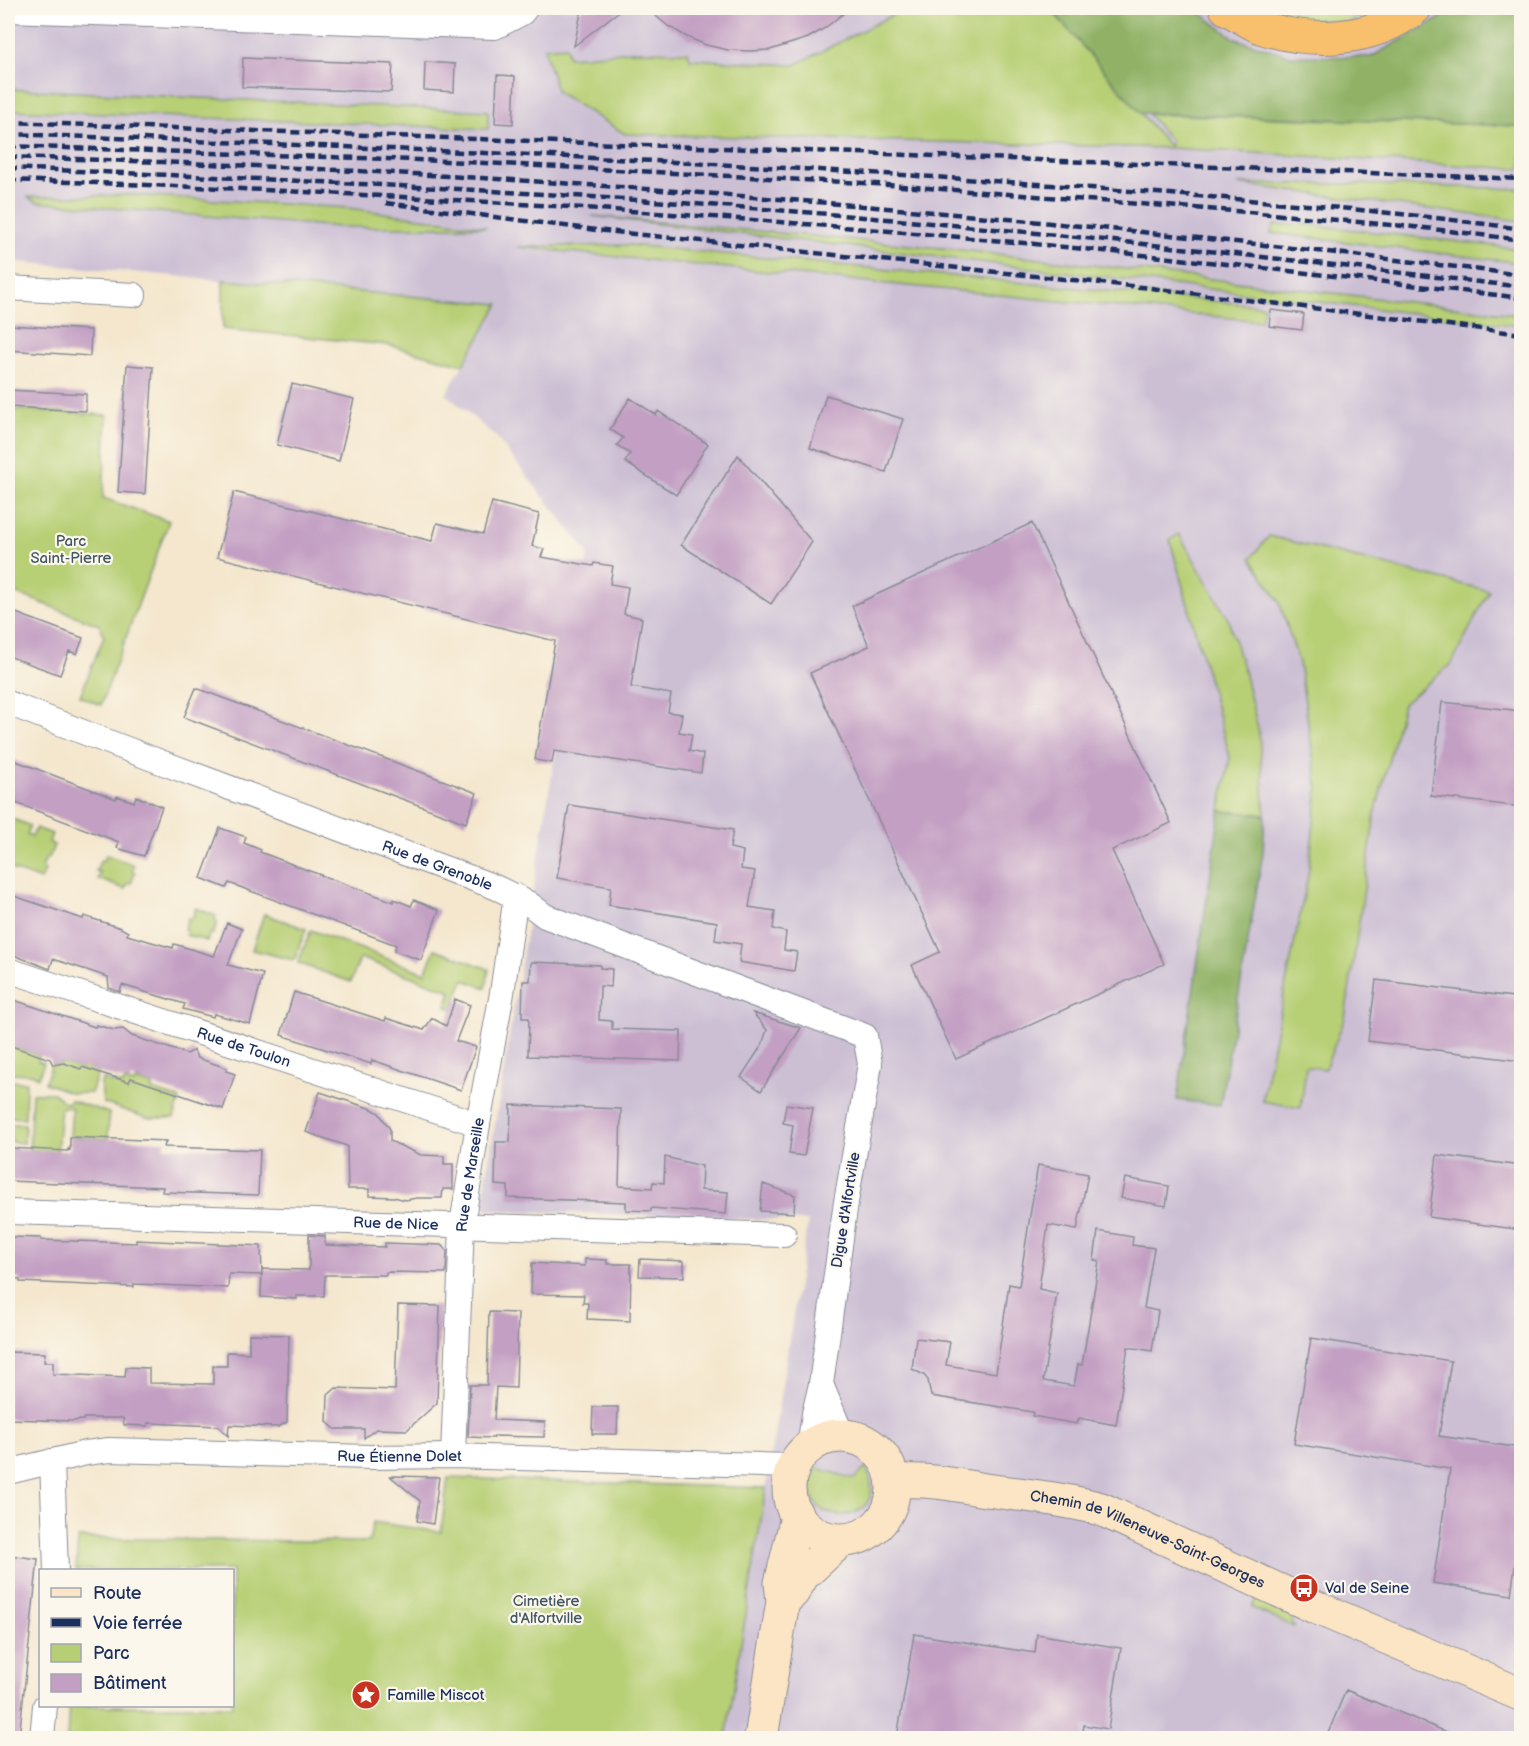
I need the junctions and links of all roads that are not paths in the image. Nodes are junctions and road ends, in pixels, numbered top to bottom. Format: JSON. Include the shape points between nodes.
{"nodes":[{"id":1,"x":526,"y":8,"type":"edge"},
{"id":2,"x":1226,"y":8,"type":"edge"},
{"id":3,"x":1415,"y":8,"type":"edge"},
{"id":4,"x":8,"y":10,"type":"edge"},
{"id":5,"x":8,"y":288,"type":"edge"},
{"id":6,"x":134,"y":295,"type":"dead end"},
{"id":7,"x":8,"y":703,"type":"edge"},
{"id":8,"x":516,"y":896,"type":"junction"},
{"id":9,"x":8,"y":970,"type":"edge"},
{"id":10,"x":865,"y":1036,"type":"joint"},
{"id":11,"x":478,"y":1124,"type":"junction"},
{"id":12,"x":8,"y":1212,"type":"edge"},
{"id":13,"x":462,"y":1225,"type":"junction"},
{"id":14,"x":784,"y":1235,"type":"dead end"},
{"id":15,"x":821,"y":1384,"type":"junction"},
{"id":16,"x":842,"y":1435,"type":"junction"},
{"id":17,"x":453,"y":1456,"type":"junction"},
{"id":18,"x":801,"y":1456,"type":"junction"},
{"id":19,"x":52,"y":1461,"type":"junction"},
{"id":20,"x":8,"y":1472,"type":"edge"},
{"id":21,"x":893,"y":1482,"type":"junction"},
{"id":22,"x":797,"y":1517,"type":"junction"},
{"id":23,"x":840,"y":1540,"type":"junction"},
{"id":24,"x":56,"y":1569,"type":"edge"},
{"id":25,"x":783,"y":1601,"type":"junction"},
{"id":26,"x":1521,"y":1695,"type":"edge"},
{"id":27,"x":45,"y":1707,"type":"edge"},
{"id":28,"x":42,"y":1738,"type":"edge"},
{"id":29,"x":761,"y":1738,"type":"edge"}],
"edges":[{"from":1,"to":4,"type":"street","via":[[495,27]]},
{"from":2,"to":3,"type":"highway","via":[[1261,28],[1306,38],[1355,36],[1402,18]]},
{"from":5,"to":6,"type":"street"},
{"from":7,"to":8,"type":"street","name":"Rue de Grenoble"},
{"from":8,"to":10,"type":"street","name":"Rue de Grenoble","via":[[545,916]]},
{"from":8,"to":11,"type":"street","name":"Rue de Marseille"},
{"from":9,"to":11,"type":"street","name":"Rue de Toulon"},
{"from":10,"to":15,"type":"street","name":"Digue d'Alfortville","via":[[870,1064]]},
{"from":11,"to":13,"type":"street","name":"Rue de Marseille"},
{"from":12,"to":13,"type":"street","name":"Rue de Nice"},
{"from":13,"to":14,"type":"street","name":"Rue de Nice"},
{"from":13,"to":17,"type":"street","name":"Rue de Marseille"},
{"from":15,"to":16,"type":"street"},
{"from":15,"to":18,"type":"street","name":"Digue d'Alfortville"},
{"from":16,"to":18,"type":"street","via":[[830,1436]]},
{"from":16,"to":21,"type":"street","via":[[871,1444],[886,1461]]},
{"from":17,"to":18,"type":"street","name":"Rue Étienne Dolet"},
{"from":17,"to":19,"type":"street","name":"Rue Étienne Dolet","via":[[109,1450]]},
{"from":18,"to":22,"type":"street","via":[[789,1483],[790,1501]]},
{"from":19,"to":20,"type":"street","name":"Rue Étienne Dolet"},
{"from":19,"to":24,"type":"street"},
{"from":21,"to":23,"type":"street","via":[[890,1504],[880,1524],[861,1536]]},
{"from":21,"to":26,"type":"street","name":"Chemin de Villeneuve-Saint-Georges","via":[[941,1483],[1101,1509]]},
{"from":22,"to":23,"type":"street","via":[[816,1534]]},
{"from":22,"to":25,"type":"street","via":[[781,1583]]},
{"from":23,"to":25,"type":"street","via":[[803,1575]]},
{"from":25,"to":29,"type":"street"},
{"from":27,"to":28,"type":"street"}]}
